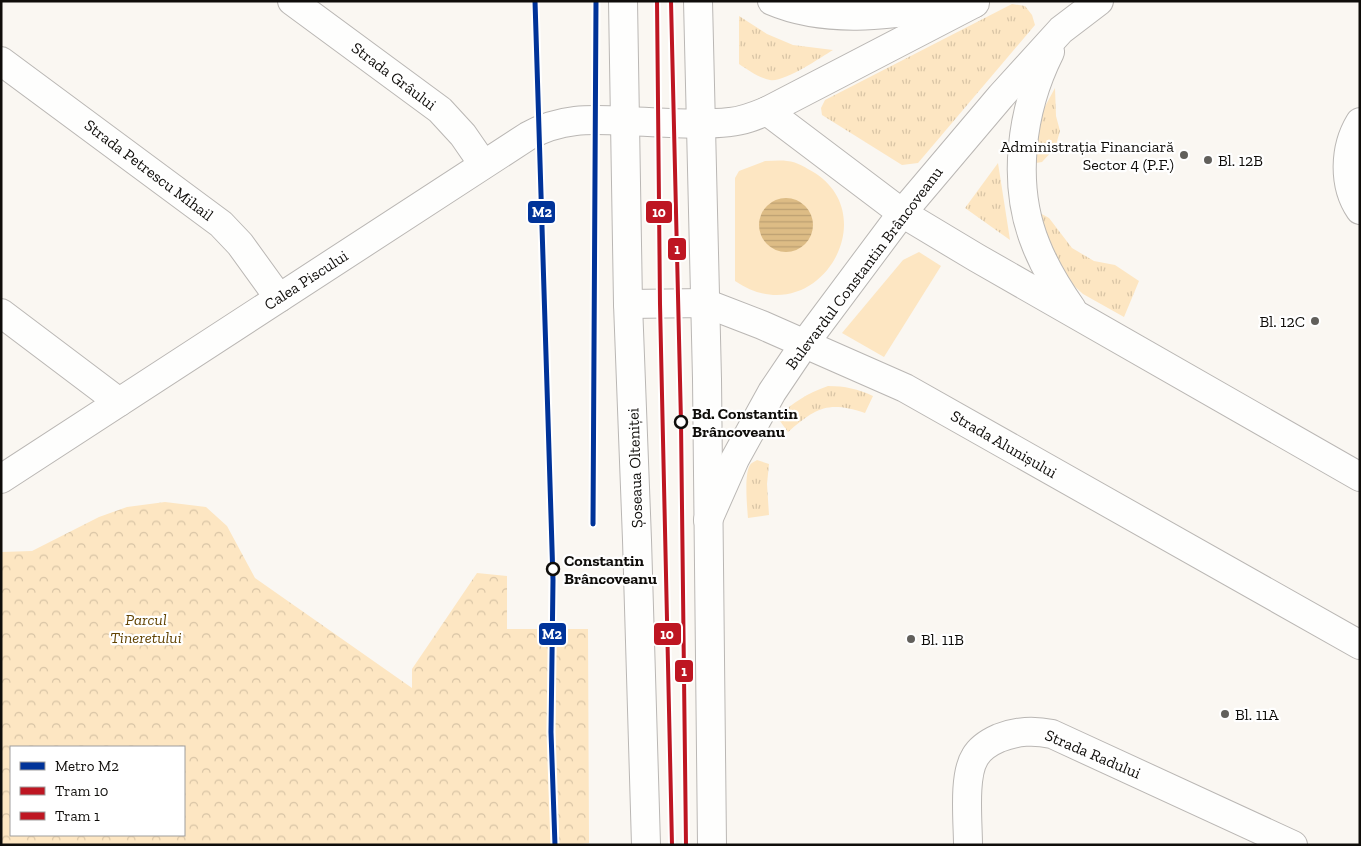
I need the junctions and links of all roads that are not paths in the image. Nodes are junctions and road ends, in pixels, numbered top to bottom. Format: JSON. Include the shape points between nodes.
{"nodes":[{"id":1,"x":622,"y":1,"type":"edge"},
{"id":2,"x":698,"y":1,"type":"edge"},
{"id":3,"x":772,"y":1,"type":"edge"},
{"id":4,"x":1099,"y":1,"type":"edge"},
{"id":5,"x":977,"y":2,"type":"edge"},
{"id":6,"x":310,"y":6,"type":"edge"},
{"id":7,"x":1061,"y":30,"type":"junction"},
{"id":8,"x":1,"y":61,"type":"edge"},
{"id":9,"x":767,"y":111,"type":"junction"},
{"id":10,"x":625,"y":121,"type":"junction"},
{"id":11,"x":1360,"y":122,"type":"edge"},
{"id":12,"x":701,"y":124,"type":"junction"},
{"id":13,"x":483,"y":164,"type":"junction"},
{"id":14,"x":1360,"y":210,"type":"edge"},
{"id":15,"x":902,"y":213,"type":"junction"},
{"id":16,"x":279,"y":298,"type":"junction"},
{"id":17,"x":705,"y":303,"type":"junction"},
{"id":18,"x":628,"y":304,"type":"junction"},
{"id":19,"x":1,"y":313,"type":"edge"},
{"id":20,"x":1075,"y":314,"type":"junction"},
{"id":21,"x":805,"y":343,"type":"junction"},
{"id":22,"x":119,"y":402,"type":"junction"},
{"id":23,"x":1360,"y":477,"type":"edge"},
{"id":24,"x":1,"y":479,"type":"edge"},
{"id":25,"x":708,"y":520,"type":"junction"},
{"id":26,"x":1360,"y":645,"type":"edge"},
{"id":27,"x":646,"y":845,"type":"edge"},
{"id":28,"x":712,"y":845,"type":"edge"},
{"id":29,"x":968,"y":845,"type":"edge"},
{"id":30,"x":1293,"y":845,"type":"edge"}],
"edges":[{"from":1,"to":10,"type":"street","name":"Șoseaua Olteniței"},
{"from":2,"to":12,"type":"street"},
{"from":3,"to":5,"type":"street","via":[[810,12],[863,16]]},
{"from":4,"to":7,"type":"street","name":"Bulevardul Constantin Brâncoveanu"},
{"from":5,"to":9,"type":"street"},
{"from":6,"to":13,"type":"street","name":"Strada Grâului","via":[[440,110]]},
{"from":7,"to":15,"type":"street","name":"Bulevardul Constantin Brâncoveanu"},
{"from":7,"to":20,"type":"street","via":[[1032,95],[1025,123],[1023,184],[1036,244],[1054,284]]},
{"from":8,"to":16,"type":"street","name":"Strada Petrescu Mihail","via":[[221,224],[240,244]]},
{"from":9,"to":12,"type":"street","via":[[731,122]]},
{"from":9,"to":15,"type":"street"},
{"from":10,"to":12,"type":"street"},
{"from":10,"to":13,"type":"street","name":"Calea Piscului","via":[[579,120],[544,127]]},
{"from":10,"to":18,"type":"street","name":"Șoseaua Olteniței"},
{"from":11,"to":14,"type":"street","via":[[1354,131],[1347,162],[1350,188]]},
{"from":12,"to":17,"type":"street"},
{"from":13,"to":16,"type":"street","name":"Calea Piscului"},
{"from":15,"to":20,"type":"street"},
{"from":15,"to":21,"type":"street","name":"Bulevardul Constantin Brâncoveanu"},
{"from":16,"to":22,"type":"street","name":"Calea Piscului"},
{"from":17,"to":18,"type":"street","name":"Strada Alunișului"},
{"from":17,"to":21,"type":"street","name":"Strada Alunișului"},
{"from":17,"to":25,"type":"street"},
{"from":18,"to":27,"type":"street","name":"Șoseaua Olteniței"},
{"from":19,"to":22,"type":"street"},
{"from":20,"to":23,"type":"street"},
{"from":21,"to":25,"type":"street","name":"Bulevardul Constantin Brâncoveanu","via":[[751,428]]},
{"from":21,"to":26,"type":"street","name":"Strada Alunișului","via":[[906,388]]},
{"from":22,"to":24,"type":"street","name":"Calea Piscului"},
{"from":25,"to":28,"type":"street"},
{"from":29,"to":30,"type":"street","name":"Strada Radului","via":[[968,784],[975,756],[993,741],[1022,731],[1052,734]]}]}
